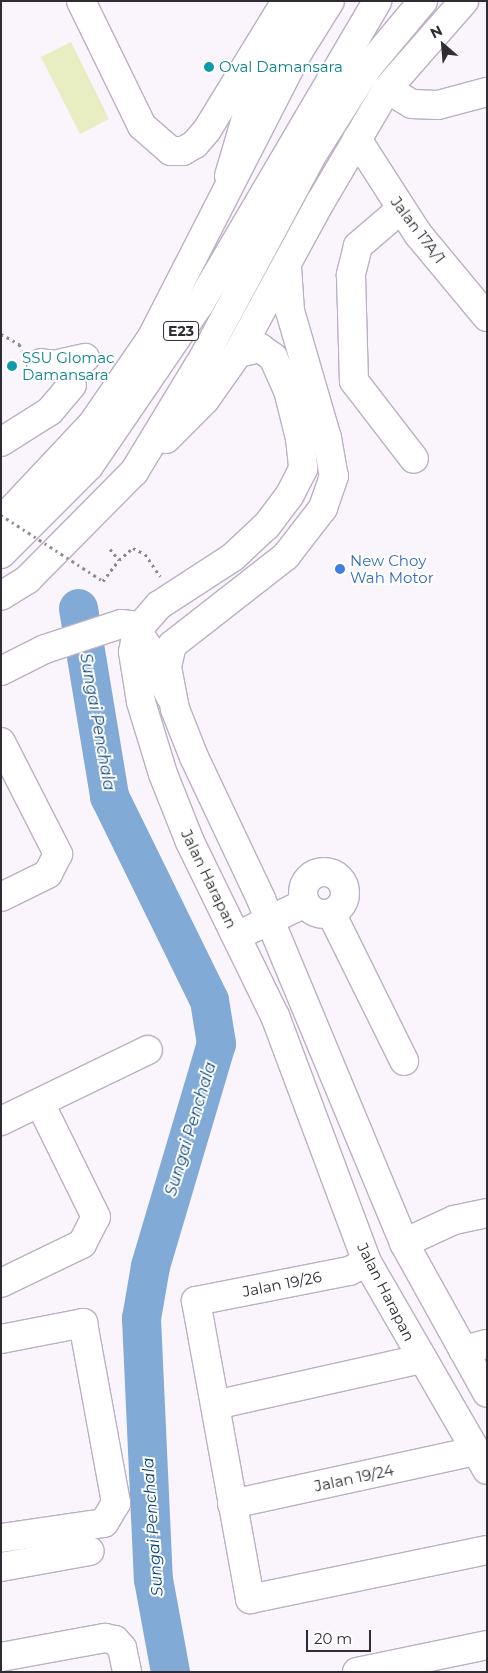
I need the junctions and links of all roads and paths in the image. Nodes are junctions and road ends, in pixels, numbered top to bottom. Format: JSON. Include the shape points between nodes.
{"nodes":[{"id":1,"x":81,"y":1,"type":"edge"},
{"id":2,"x":286,"y":1,"type":"edge"},
{"id":3,"x":311,"y":1,"type":"edge"},
{"id":4,"x":330,"y":1,"type":"edge"},
{"id":5,"x":377,"y":1,"type":"edge"},
{"id":6,"x":423,"y":1,"type":"edge"},
{"id":7,"x":464,"y":1,"type":"edge"},
{"id":8,"x":261,"y":61,"type":"junction"},
{"id":9,"x":387,"y":89,"type":"junction"},
{"id":10,"x":487,"y":92,"type":"edge"},
{"id":11,"x":357,"y":139,"type":"junction"},
{"id":12,"x":225,"y":192,"type":"junction"},
{"id":13,"x":401,"y":209,"type":"junction"},
{"id":14,"x":287,"y":267,"type":"junction"},
{"id":15,"x":487,"y":317,"type":"edge"},
{"id":16,"x":238,"y":354,"type":"junction"},
{"id":17,"x":86,"y":358,"type":"dead end"},
{"id":18,"x":6,"y":440,"type":"edge"},
{"id":19,"x":414,"y":459,"type":"dead end"},
{"id":20,"x":134,"y":472,"type":"junction"},
{"id":21,"x":1,"y":519,"type":"edge"},
{"id":22,"x":110,"y":549,"type":"dead end"},
{"id":23,"x":1,"y":554,"type":"edge"},
{"id":24,"x":119,"y":560,"type":"junction"},
{"id":25,"x":162,"y":578,"type":"dead end"},
{"id":26,"x":1,"y":596,"type":"edge"},
{"id":27,"x":138,"y":630,"type":"junction"},
{"id":28,"x":1,"y":671,"type":"edge"},
{"id":29,"x":175,"y":709,"type":"junction"},
{"id":30,"x":1,"y":742,"type":"edge"},
{"id":31,"x":1,"y":897,"type":"edge"},
{"id":32,"x":305,"y":903,"type":"junction"},
{"id":33,"x":331,"y":913,"type":"junction"},
{"id":34,"x":270,"y":920,"type":"junction"},
{"id":35,"x":237,"y":936,"type":"junction"},
{"id":36,"x":148,"y":1050,"type":"dead end"},
{"id":37,"x":404,"y":1062,"type":"dead end"},
{"id":38,"x":40,"y":1103,"type":"junction"},
{"id":39,"x":4,"y":1113,"type":"edge"},
{"id":40,"x":487,"y":1213,"type":"edge"},
{"id":41,"x":404,"y":1243,"type":"junction"},
{"id":42,"x":367,"y":1262,"type":"junction"},
{"id":43,"x":1,"y":1283,"type":"edge"},
{"id":44,"x":1,"y":1339,"type":"edge"},
{"id":45,"x":475,"y":1347,"type":"edge"},
{"id":46,"x":421,"y":1359,"type":"junction"},
{"id":47,"x":487,"y":1393,"type":"edge"},
{"id":48,"x":215,"y":1405,"type":"junction"},
{"id":49,"x":481,"y":1460,"type":"edge"},
{"id":50,"x":232,"y":1504,"type":"junction"},
{"id":51,"x":1,"y":1538,"type":"edge"},
{"id":52,"x":487,"y":1550,"type":"edge"},
{"id":53,"x":90,"y":1552,"type":"dead end"},
{"id":54,"x":1,"y":1567,"type":"edge"},
{"id":55,"x":487,"y":1645,"type":"edge"},
{"id":56,"x":1,"y":1657,"type":"edge"},
{"id":57,"x":412,"y":1666,"type":"edge"},
{"id":58,"x":126,"y":1672,"type":"edge"},
{"id":59,"x":357,"y":1672,"type":"edge"}],
"edges":[{"from":1,"to":8,"type":"main road","via":[[142,126],[171,152],[183,151],[195,144]]},
{"from":2,"to":8,"type":"main road"},
{"from":3,"to":8,"type":"main road"},
{"from":4,"to":12,"type":"main road","via":[[297,54]]},
{"from":5,"to":23,"type":"main road","number":"E23","via":[[182,329],[89,466]]},
{"from":6,"to":20,"type":"main road","number":"E23","via":[[368,67],[314,152],[206,353]]},
{"from":7,"to":9,"type":"main road"},
{"from":8,"to":12,"type":"main road"},
{"from":9,"to":10,"type":"main road","via":[[412,104],[438,105]]},
{"from":9,"to":11,"type":"main road"},
{"from":11,"to":13,"type":"main road","name":"Jalan 17A/1"},
{"from":11,"to":14,"type":"main road"},
{"from":12,"to":21,"type":"main road","via":[[152,337],[93,423]]},
{"from":13,"to":15,"type":"main road","name":"Jalan 17A/1"},
{"from":13,"to":19,"type":"main road","via":[[358,246],[356,253],[351,275],[354,382]]},
{"from":14,"to":16,"type":"main road"},
{"from":14,"to":29,"type":"main road","via":[[290,311],[327,438],[334,476],[323,508],[286,556],[172,645],[167,667]]},
{"from":16,"to":20,"type":"main road","via":[[204,400]]},
{"from":16,"to":27,"type":"main road","name":"Jalan Harapan","via":[[260,348],[273,357],[288,390],[300,438],[303,469],[289,496],[266,526],[234,557],[159,605]]},
{"from":17,"to":18,"type":"main road","via":[[54,365],[53,378]]},
{"from":20,"to":26,"type":"main road","number":"E23","via":[[28,579]]},
{"from":21,"to":24,"type":"path","bridge":true,"via":[[104,581]]},
{"from":22,"to":24,"type":"path"},
{"from":24,"to":25,"type":"path","via":[[133,548],[145,554]]},
{"from":27,"to":28,"type":"main road","via":[[121,624],[94,632],[44,648]]},
{"from":27,"to":29,"type":"main road"},
{"from":27,"to":35,"type":"main road","name":"Jalan Harapan","via":[[133,652],[135,674],[151,740],[190,842]]},
{"from":29,"to":34,"type":"main road"},
{"from":30,"to":31,"type":"main road","via":[[58,854],[48,874]]},
{"from":32,"to":33,"type":"main road","via":[[316,913]]},
{"from":32,"to":33,"type":"main road","via":[[305,882],[316,874],[328,872],[340,879],[345,891],[342,904]]},
{"from":32,"to":34,"type":"main road"},
{"from":33,"to":37,"type":"main road"},
{"from":34,"to":35,"type":"main road"},
{"from":34,"to":41,"type":"main road"},
{"from":35,"to":42,"type":"main road","name":"Jalan Harapan","via":[[275,1016]]},
{"from":36,"to":38,"type":"main road"},
{"from":38,"to":39,"type":"main road"},
{"from":38,"to":43,"type":"main road","via":[[96,1217],[82,1244]]},
{"from":40,"to":41,"type":"main road","via":[[454,1220]]},
{"from":41,"to":45,"type":"main road"},
{"from":42,"to":46,"type":"main road","name":"Jalan Harapan"},
{"from":42,"to":48,"type":"main road","name":"Jalan 19/26","via":[[349,1271],[196,1301]]},
{"from":44,"to":51,"type":"main road","via":[[83,1323],[116,1504],[104,1522]]},
{"from":45,"to":47,"type":"main road"},
{"from":46,"to":48,"type":"main road"},
{"from":46,"to":49,"type":"main road","name":"Jalan Harapan"},
{"from":48,"to":50,"type":"main road"},
{"from":49,"to":50,"type":"main road","name":"Jalan 19/24"},
{"from":50,"to":52,"type":"main road","via":[[250,1599]]},
{"from":53,"to":54,"type":"main road"},
{"from":55,"to":57,"type":"main road"},
{"from":56,"to":58,"type":"main road","via":[[105,1638],[115,1640],[122,1648]]},
{"from":57,"to":59,"type":"main road"}]}
